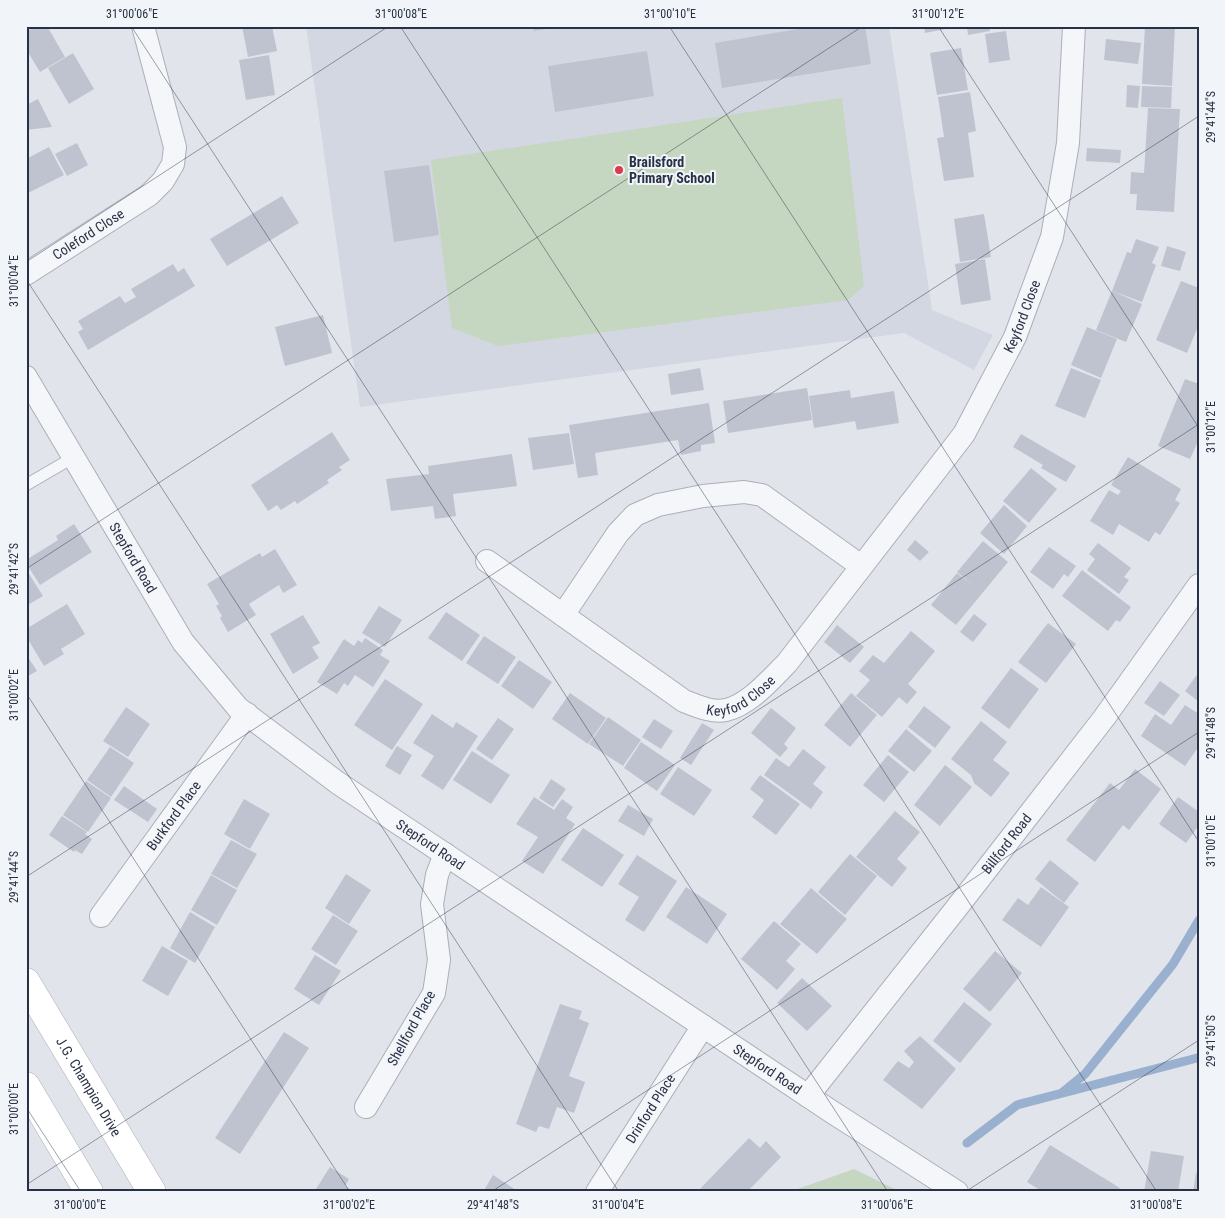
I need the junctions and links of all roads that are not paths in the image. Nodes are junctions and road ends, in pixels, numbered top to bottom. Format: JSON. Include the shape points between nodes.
{"nodes":[{"id":1,"x":143,"y":26,"type":"edge"},
{"id":2,"x":1074,"y":26,"type":"edge"},
{"id":3,"x":26,"y":274,"type":"edge"},
{"id":4,"x":26,"y":377,"type":"edge"},
{"id":5,"x":74,"y":457,"type":"junction"},
{"id":6,"x":26,"y":485,"type":"edge"},
{"id":7,"x":487,"y":561,"type":"dead end"},
{"id":8,"x":861,"y":566,"type":"junction"},
{"id":9,"x":1199,"y":585,"type":"edge"},
{"id":10,"x":563,"y":615,"type":"junction"},
{"id":11,"x":247,"y":714,"type":"junction"},
{"id":12,"x":445,"y":854,"type":"junction"},
{"id":13,"x":100,"y":916,"type":"dead end"},
{"id":14,"x":26,"y":982,"type":"edge"},
{"id":15,"x":703,"y":1026,"type":"junction"},
{"id":16,"x":26,"y":1086,"type":"edge"},
{"id":17,"x":808,"y":1096,"type":"junction"},
{"id":18,"x":366,"y":1107,"type":"dead end"},
{"id":19,"x":89,"y":1192,"type":"edge"},
{"id":20,"x":152,"y":1192,"type":"edge"},
{"id":21,"x":597,"y":1192,"type":"edge"},
{"id":22,"x":957,"y":1192,"type":"edge"}],
"edges":[{"from":1,"to":3,"type":"street","name":"Coleford Close","via":[[175,148],[173,164],[149,195]]},
{"from":2,"to":8,"type":"street","name":"Keyford Close","via":[[1068,143],[1052,237],[1015,337],[964,434]]},
{"from":4,"to":5,"type":"street","name":"Stepford Road"},
{"from":5,"to":6,"type":"lane"},
{"from":5,"to":11,"type":"street","name":"Stepford Road","via":[[183,642],[238,708]]},
{"from":7,"to":10,"type":"street","name":"Keyford Close"},
{"from":8,"to":10,"type":"street","via":[[762,495],[744,492],[702,496],[658,505],[635,515],[618,533]]},
{"from":8,"to":10,"type":"street","name":"Keyford Close","via":[[781,669],[744,702],[726,710],[684,702]]},
{"from":9,"to":17,"type":"street","name":"Billford Road","via":[[1104,718]]},
{"from":11,"to":12,"type":"street","name":"Stepford Road","via":[[338,783]]},
{"from":11,"to":13,"type":"street","name":"Burkford Place"},
{"from":12,"to":15,"type":"street","name":"Stepford Road"},
{"from":12,"to":18,"type":"street","name":"Shellford Place","via":[[432,904],[439,960],[434,994]]},
{"from":14,"to":20,"type":"main road","name":"J.G. Champion Drive"},
{"from":15,"to":17,"type":"street","name":"Stepford Road"},
{"from":15,"to":21,"type":"street","name":"Drinford Place"},
{"from":16,"to":19,"type":"main road"},
{"from":17,"to":22,"type":"street","name":"Stepford Road"}]}
